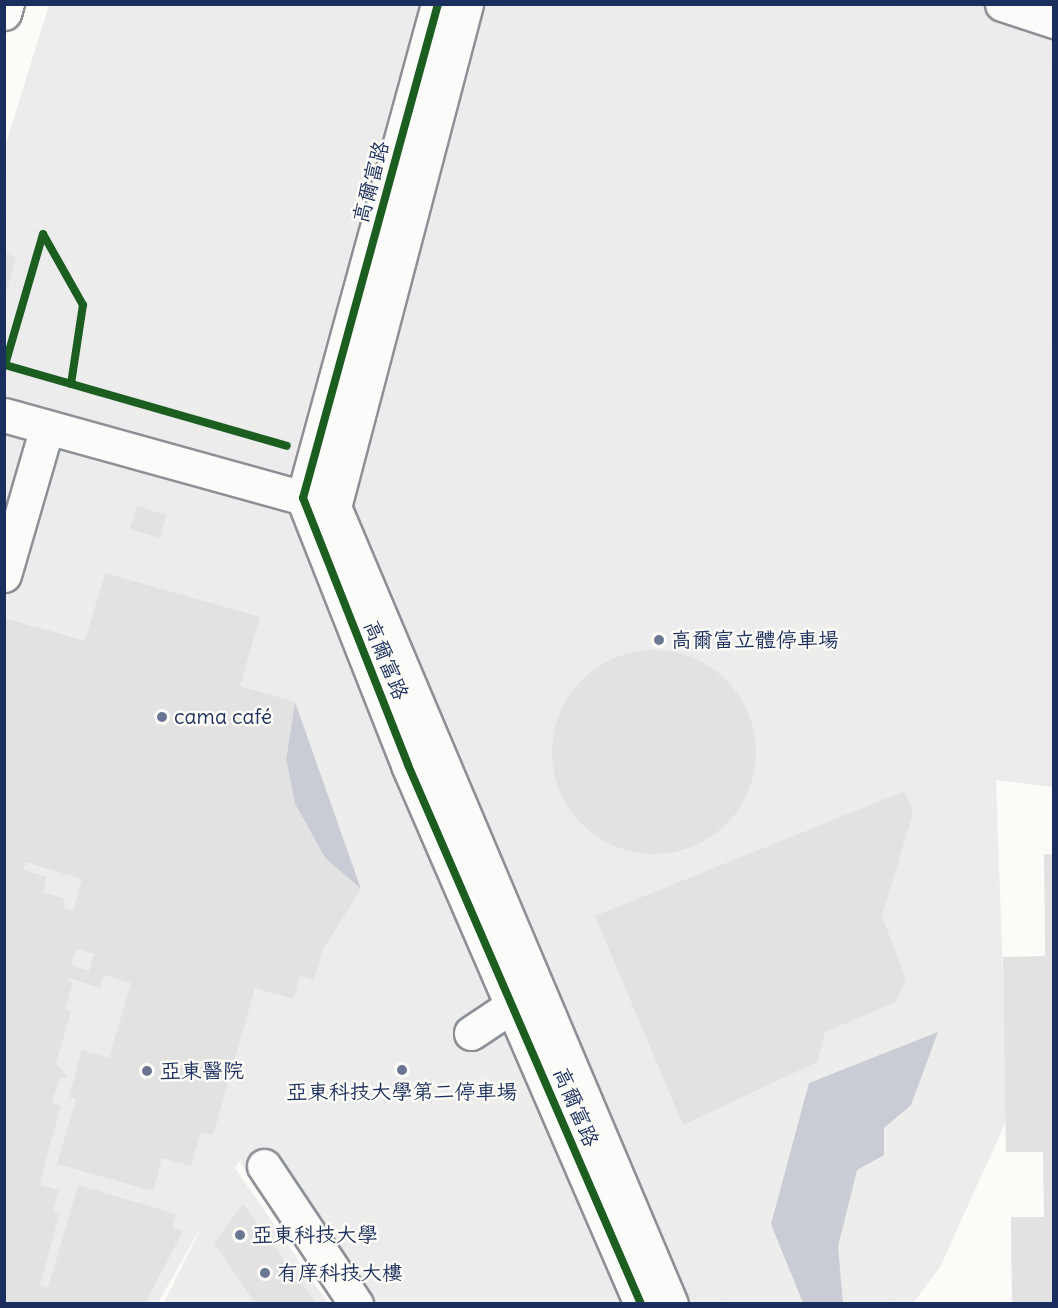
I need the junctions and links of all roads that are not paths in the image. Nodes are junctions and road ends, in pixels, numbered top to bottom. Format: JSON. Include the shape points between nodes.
{"nodes":[{"id":1,"x":7,"y":4,"type":"edge"},
{"id":2,"x":438,"y":4,"type":"edge"},
{"id":3,"x":466,"y":4,"type":"edge"},
{"id":4,"x":1002,"y":4,"type":"edge"},
{"id":5,"x":4,"y":13,"type":"edge"},
{"id":6,"x":1053,"y":21,"type":"edge"},
{"id":7,"x":4,"y":415,"type":"edge"},
{"id":8,"x":47,"y":427,"type":"junction"},
{"id":9,"x":303,"y":498,"type":"junction"},
{"id":10,"x":334,"y":507,"type":"junction"},
{"id":11,"x":4,"y":575,"type":"edge"},
{"id":12,"x":513,"y":1005,"type":"junction"},
{"id":13,"x":471,"y":1033,"type":"dead end"},
{"id":14,"x":264,"y":1166,"type":"dead end"},
{"id":15,"x":356,"y":1304,"type":"edge"},
{"id":16,"x":641,"y":1304,"type":"edge"},
{"id":17,"x":671,"y":1304,"type":"edge"}],
"edges":[{"from":1,"to":5,"type":"street"},
{"from":2,"to":9,"type":"street","name":"高爾富路"},
{"from":3,"to":10,"type":"street"},
{"from":4,"to":6,"type":"street"},
{"from":7,"to":8,"type":"street"},
{"from":8,"to":9,"type":"street"},
{"from":8,"to":11,"type":"street"},
{"from":9,"to":10,"type":"street"},
{"from":9,"to":12,"type":"street","name":"高爾富路","via":[[408,765]]},
{"from":10,"to":17,"type":"street","name":"高爾富路"},
{"from":12,"to":13,"type":"street"},
{"from":12,"to":16,"type":"street","name":"高爾富路"},
{"from":14,"to":15,"type":"street"}]}
